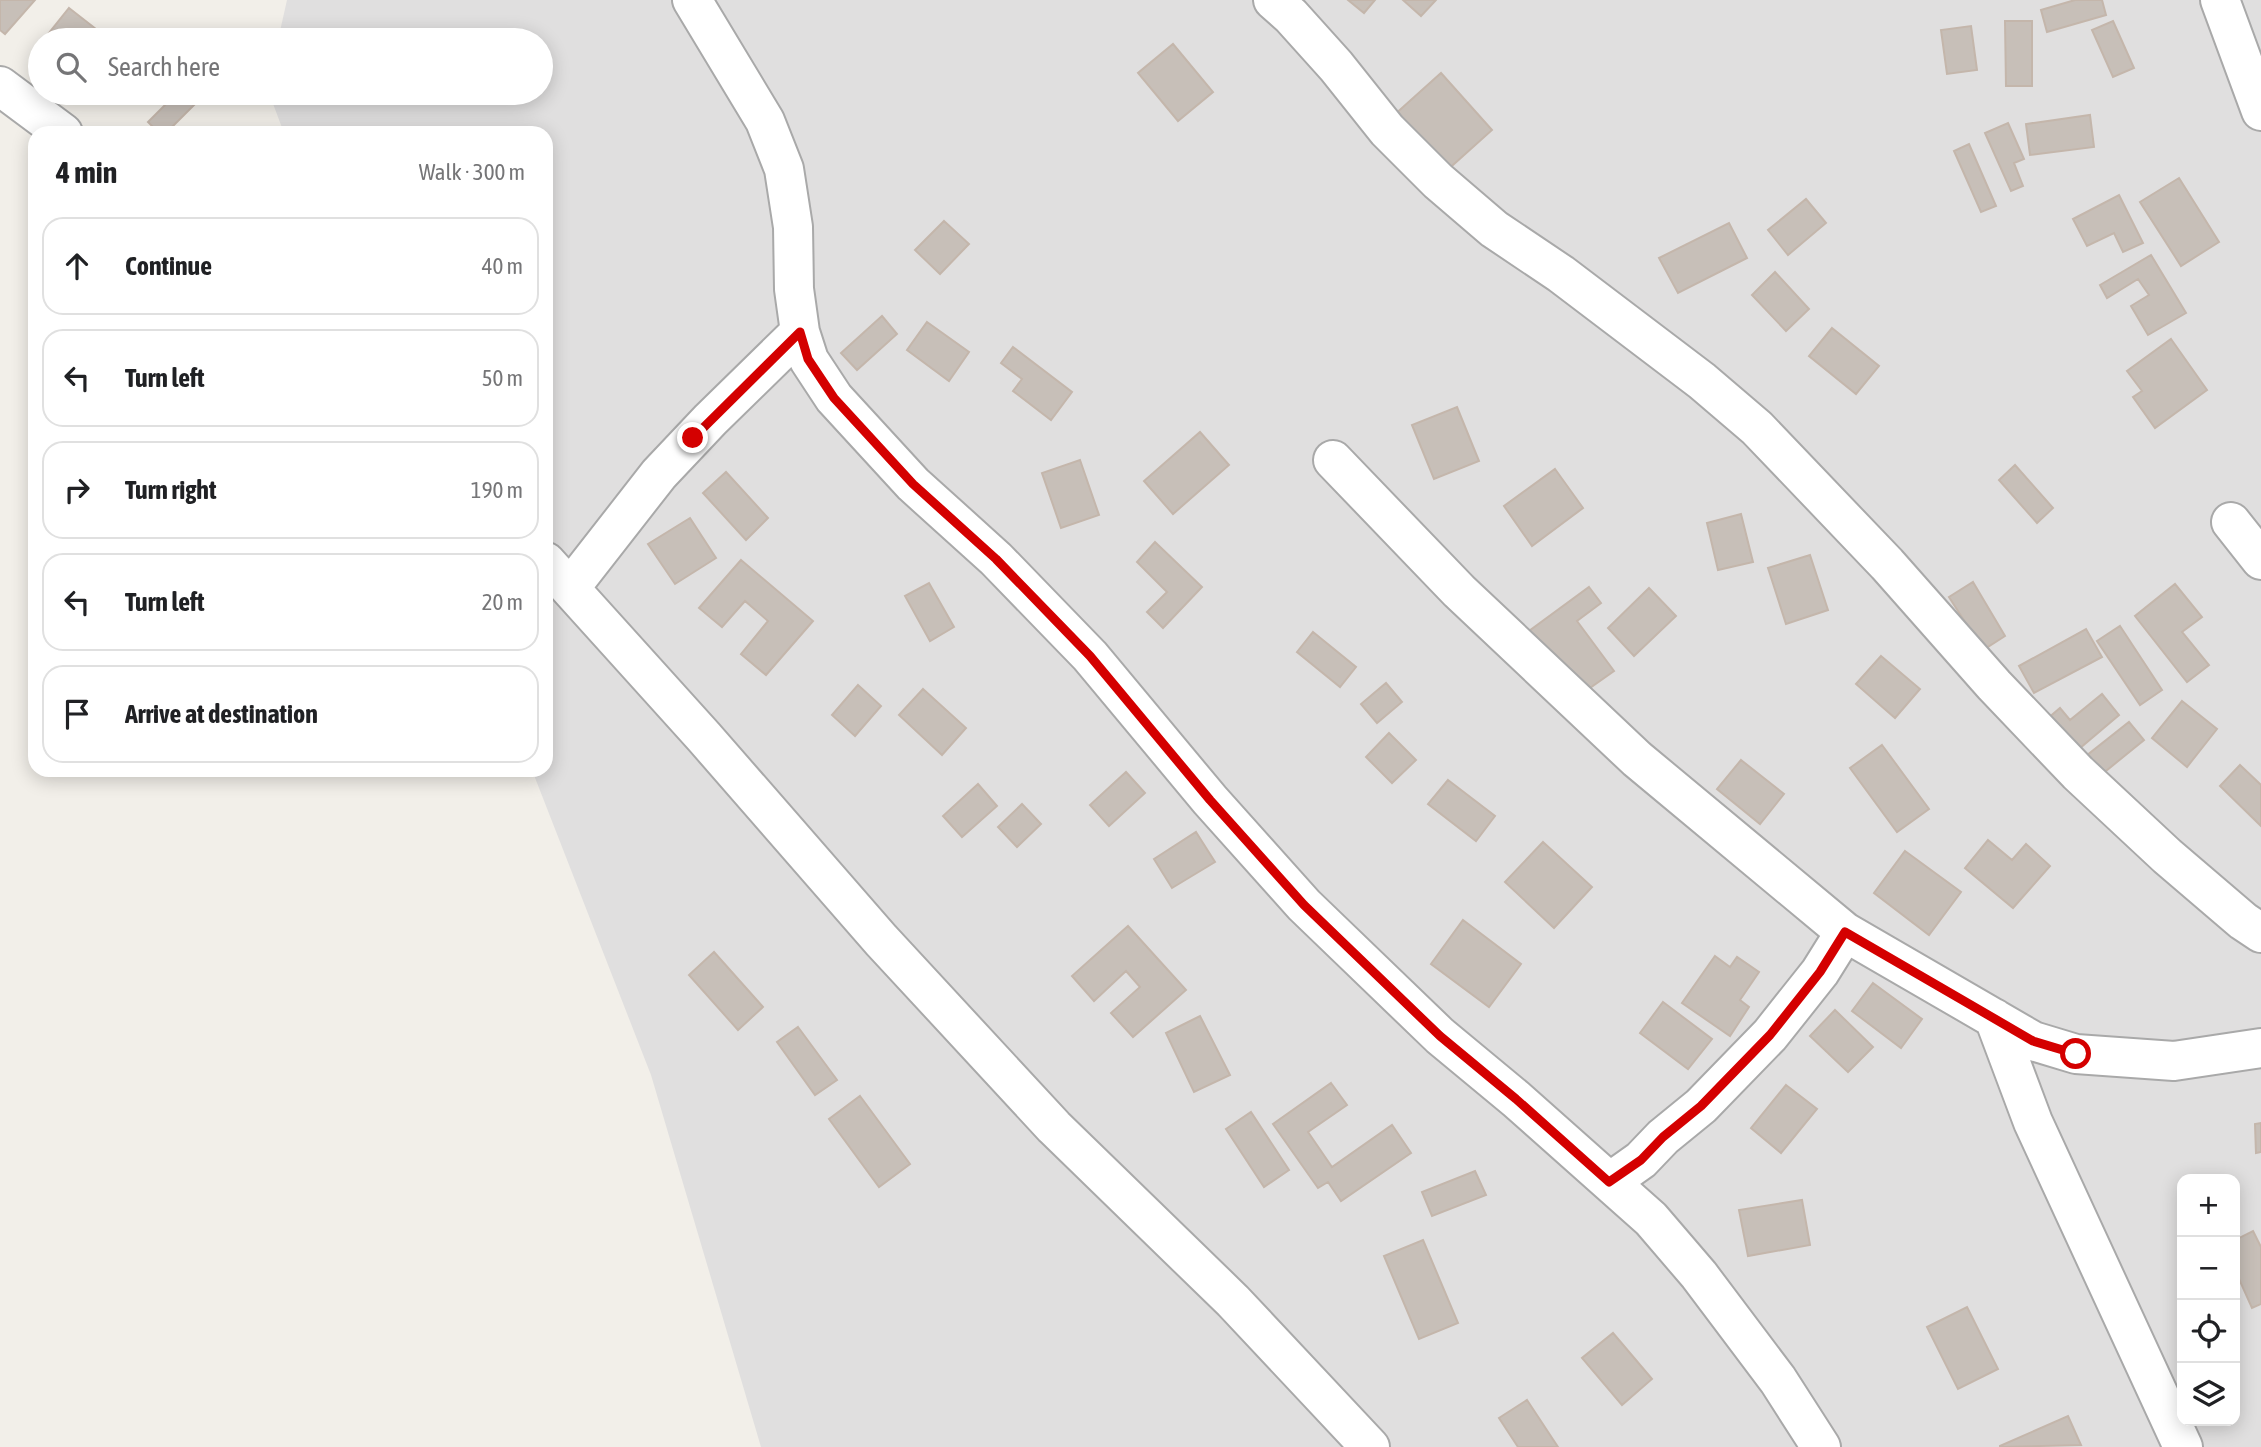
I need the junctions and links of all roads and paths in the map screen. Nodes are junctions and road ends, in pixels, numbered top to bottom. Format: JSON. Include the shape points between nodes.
{"nodes":[{"id":1,"x":692,"y":0,"type":"edge"},
{"id":2,"x":2220,"y":0,"type":"edge"},
{"id":3,"x":1292,"y":5,"type":"edge"},
{"id":4,"x":0,"y":86,"type":"edge"},
{"id":5,"x":2261,"y":111,"type":"edge"},
{"id":6,"x":54,"y":126,"type":"edge"},
{"id":7,"x":800,"y":332,"type":"junction"},
{"id":8,"x":1333,"y":460,"type":"dead end"},
{"id":9,"x":2231,"y":522,"type":"dead end"},
{"id":10,"x":2261,"y":560,"type":"edge"},
{"id":11,"x":558,"y":575,"type":"edge"},
{"id":12,"x":1845,"y":932,"type":"junction"},
{"id":13,"x":2261,"y":933,"type":"edge"},
{"id":14,"x":1994,"y":1018,"type":"junction"},
{"id":15,"x":2260,"y":1050,"type":"edge"},
{"id":16,"x":1609,"y":1182,"type":"junction"},
{"id":17,"x":1370,"y":1447,"type":"edge"},
{"id":18,"x":1821,"y":1447,"type":"edge"},
{"id":19,"x":2183,"y":1447,"type":"edge"}],
"edges":[{"from":1,"to":7,"type":"street","via":[[765,121],[784,169]]},
{"from":2,"to":5,"type":"street"},
{"from":3,"to":13,"type":"street","via":[[1387,130],[1438,181],[1494,229],[1561,274],[1757,428],[2078,773],[2167,856]]},
{"from":4,"to":6,"type":"street"},
{"from":7,"to":11,"type":"street"},
{"from":7,"to":16,"type":"street","via":[[808,359],[834,398],[913,484],[996,559],[1090,656],[1304,905],[1440,1036]]},
{"from":8,"to":12,"type":"street","via":[[1459,591],[1637,759]]},
{"from":9,"to":10,"type":"street"},
{"from":11,"to":17,"type":"street","via":[[881,940],[1054,1127],[1233,1300]]},
{"from":12,"to":14,"type":"street"},
{"from":12,"to":16,"type":"street","via":[[1770,1035],[1701,1106]]},
{"from":14,"to":15,"type":"street","via":[[2033,1041],[2076,1054],[2174,1061]]},
{"from":14,"to":19,"type":"street","via":[[2033,1122]]},
{"from":16,"to":18,"type":"street","via":[[1651,1219],[1699,1275],[1778,1380]]}]}
